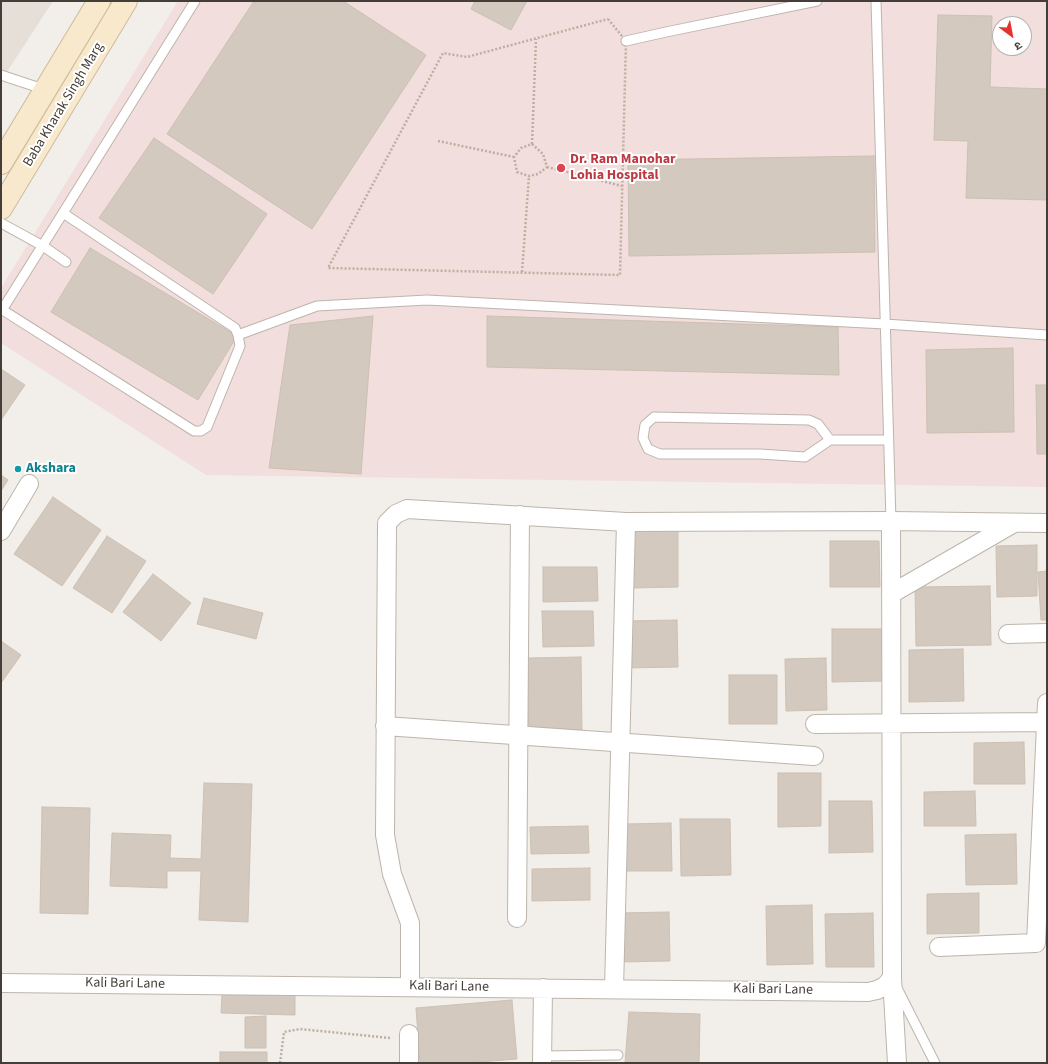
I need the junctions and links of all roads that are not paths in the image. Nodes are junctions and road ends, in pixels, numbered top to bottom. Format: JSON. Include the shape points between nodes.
{"nodes":[{"id":1,"x":99,"y":1,"type":"edge"},
{"id":2,"x":126,"y":1,"type":"edge"},
{"id":3,"x":195,"y":1,"type":"edge"},
{"id":4,"x":817,"y":1,"type":"edge"},
{"id":5,"x":876,"y":1,"type":"edge"},
{"id":6,"x":626,"y":41,"type":"road end"},
{"id":7,"x":1,"y":75,"type":"edge"},
{"id":8,"x":46,"y":90,"type":"junction"},
{"id":9,"x":1,"y":163,"type":"edge"},
{"id":10,"x":1,"y":208,"type":"edge"},
{"id":11,"x":63,"y":213,"type":"junction"},
{"id":12,"x":1,"y":223,"type":"edge"},
{"id":13,"x":42,"y":246,"type":"junction"},
{"id":14,"x":66,"y":262,"type":"dead end"},
{"id":15,"x":2,"y":309,"type":"edge"},
{"id":16,"x":885,"y":324,"type":"junction"},
{"id":17,"x":238,"y":335,"type":"junction"},
{"id":18,"x":1047,"y":335,"type":"edge"},
{"id":19,"x":830,"y":440,"type":"junction"},
{"id":20,"x":888,"y":440,"type":"junction"},
{"id":21,"x":29,"y":484,"type":"dead end"},
{"id":22,"x":520,"y":515,"type":"junction"},
{"id":23,"x":891,"y":521,"type":"junction"},
{"id":24,"x":626,"y":522,"type":"junction"},
{"id":25,"x":1014,"y":523,"type":"junction"},
{"id":26,"x":1047,"y":523,"type":"edge"},
{"id":27,"x":1,"y":531,"type":"edge"},
{"id":28,"x":891,"y":594,"type":"junction"},
{"id":29,"x":1047,"y":633,"type":"edge"},
{"id":30,"x":1008,"y":634,"type":"dead end"},
{"id":31,"x":1047,"y":703,"type":"edge"},
{"id":32,"x":1046,"y":722,"type":"junction"},
{"id":33,"x":815,"y":724,"type":"dead end"},
{"id":34,"x":891,"y":724,"type":"junction"},
{"id":35,"x":385,"y":726,"type":"junction"},
{"id":36,"x":519,"y":736,"type":"junction"},
{"id":37,"x":621,"y":743,"type":"junction"},
{"id":38,"x":1046,"y":748,"type":"edge"},
{"id":39,"x":814,"y":756,"type":"dead end"},
{"id":40,"x":517,"y":918,"type":"dead end"},
{"id":41,"x":939,"y":947,"type":"dead end"},
{"id":42,"x":892,"y":978,"type":"junction"},
{"id":43,"x":1,"y":983,"type":"edge"},
{"id":44,"x":410,"y":987,"type":"junction"},
{"id":45,"x":542,"y":988,"type":"junction"},
{"id":46,"x":614,"y":989,"type":"junction"},
{"id":47,"x":409,"y":1034,"type":"dead end"},
{"id":48,"x":618,"y":1055,"type":"dead end"},
{"id":49,"x":542,"y":1059,"type":"edge"},
{"id":50,"x":409,"y":1063,"type":"edge"},
{"id":51,"x":897,"y":1063,"type":"edge"},
{"id":52,"x":935,"y":1063,"type":"edge"}],
"edges":[{"from":1,"to":8,"type":"main road","name":"Baba Kharak Singh Marg"},
{"from":2,"to":10,"type":"main road","name":"Baba Kharak Singh Marg"},
{"from":3,"to":11,"type":"lane"},
{"from":4,"to":6,"type":"lane"},
{"from":5,"to":16,"type":"lane"},
{"from":7,"to":8,"type":"lane"},
{"from":8,"to":9,"type":"main road","name":"Baba Kharak Singh Marg"},
{"from":11,"to":13,"type":"lane"},
{"from":11,"to":17,"type":"lane","via":[[235,328]]},
{"from":12,"to":13,"type":"lane"},
{"from":13,"to":14,"type":"lane"},
{"from":13,"to":15,"type":"lane"},
{"from":15,"to":17,"type":"lane","via":[[194,431],[201,431],[207,427],[240,346]]},
{"from":16,"to":17,"type":"lane","via":[[427,300],[317,306]]},
{"from":16,"to":18,"type":"lane"},
{"from":16,"to":20,"type":"lane"},
{"from":19,"to":19,"type":"lane","via":[[805,457],[760,454],[660,454],[648,448],[643,438],[645,426],[654,417],[809,420],[818,424]]},
{"from":19,"to":20,"type":"lane"},
{"from":20,"to":23,"type":"lane"},
{"from":21,"to":27,"type":"street"},
{"from":22,"to":24,"type":"street"},
{"from":22,"to":35,"type":"street","via":[[407,509],[396,514],[387,523]]},
{"from":22,"to":36,"type":"street"},
{"from":23,"to":24,"type":"street"},
{"from":23,"to":25,"type":"street"},
{"from":23,"to":28,"type":"street"},
{"from":24,"to":37,"type":"street"},
{"from":25,"to":26,"type":"street"},
{"from":25,"to":28,"type":"street"},
{"from":28,"to":34,"type":"street"},
{"from":29,"to":30,"type":"street"},
{"from":31,"to":32,"type":"street"},
{"from":32,"to":34,"type":"street"},
{"from":32,"to":38,"type":"street"},
{"from":33,"to":34,"type":"street"},
{"from":34,"to":42,"type":"street"},
{"from":35,"to":36,"type":"street"},
{"from":35,"to":44,"type":"street","via":[[385,835],[392,874],[410,923]]},
{"from":36,"to":37,"type":"street"},
{"from":36,"to":40,"type":"street"},
{"from":37,"to":39,"type":"street"},
{"from":37,"to":46,"type":"street"},
{"from":38,"to":41,"type":"street","via":[[1036,943]]},
{"from":42,"to":46,"type":"street","name":"Kali Bari Lane","via":[[885,986],[868,992]]},
{"from":42,"to":51,"type":"street"},
{"from":42,"to":52,"type":"lane"},
{"from":43,"to":44,"type":"street","name":"Kali Bari Lane"},
{"from":44,"to":45,"type":"street","name":"Kali Bari Lane"},
{"from":45,"to":46,"type":"street","name":"Kali Bari Lane"},
{"from":45,"to":49,"type":"street"},
{"from":47,"to":50,"type":"street"},
{"from":48,"to":49,"type":"lane"}]}
